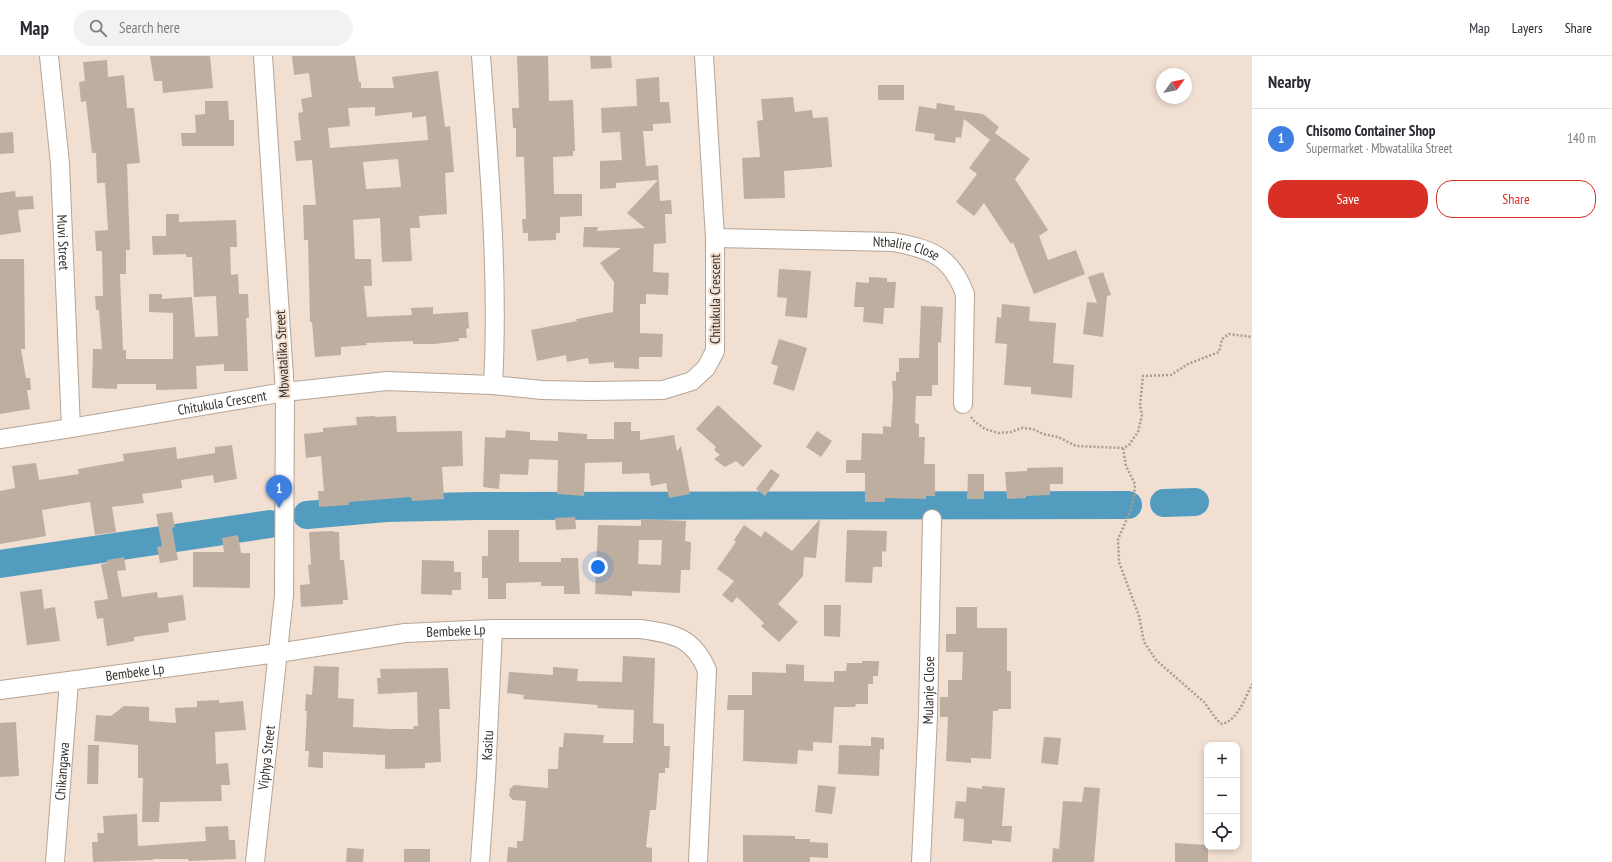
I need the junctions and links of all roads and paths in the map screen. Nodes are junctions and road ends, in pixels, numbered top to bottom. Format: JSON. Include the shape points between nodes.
{"nodes":[{"id":1,"x":49,"y":56,"type":"edge"},
{"id":2,"x":263,"y":56,"type":"edge"},
{"id":3,"x":481,"y":56,"type":"edge"},
{"id":4,"x":704,"y":56,"type":"edge"},
{"id":5,"x":715,"y":238,"type":"junction"},
{"id":6,"x":1252,"y":337,"type":"edge"},
{"id":7,"x":493,"y":385,"type":"junction"},
{"id":8,"x":285,"y":392,"type":"junction"},
{"id":9,"x":964,"y":404,"type":"joint"},
{"id":10,"x":71,"y":428,"type":"junction"},
{"id":11,"x":0,"y":438,"type":"edge"},
{"id":12,"x":1122,"y":448,"type":"junction"},
{"id":13,"x":932,"y":519,"type":"dead end"},
{"id":14,"x":493,"y":629,"type":"junction"},
{"id":15,"x":278,"y":653,"type":"junction"},
{"id":16,"x":69,"y":681,"type":"junction"},
{"id":17,"x":1252,"y":684,"type":"edge"},
{"id":18,"x":0,"y":690,"type":"edge"},
{"id":19,"x":55,"y":862,"type":"edge"},
{"id":20,"x":255,"y":862,"type":"edge"},
{"id":21,"x":480,"y":862,"type":"edge"},
{"id":22,"x":698,"y":862,"type":"edge"},
{"id":23,"x":921,"y":862,"type":"edge"}],
"edges":[{"from":1,"to":10,"type":"street","name":"Muvi Street","via":[[60,164]]},
{"from":2,"to":8,"type":"street","name":"Mbwatalika Street"},
{"from":3,"to":7,"type":"street","via":[[492,208],[495,315]]},
{"from":4,"to":5,"type":"street","name":"Chitukula Crescent"},
{"from":5,"to":7,"type":"street","name":"Chitukula Crescent","via":[[715,351],[706,368],[692,381],[662,390],[542,390]]},
{"from":5,"to":9,"type":"street","name":"Nthalire Close","via":[[893,242],[915,246],[936,255],[950,266],[959,278],[965,294]]},
{"from":6,"to":12,"type":"path","via":[[1230,334],[1222,338],[1219,352],[1188,364],[1171,375],[1143,376],[1140,405],[1142,415],[1138,432],[1129,445]]},
{"from":7,"to":8,"type":"street","name":"Chitukula Crescent","via":[[387,382]]},
{"from":8,"to":10,"type":"street","name":"Chitukula Crescent"},
{"from":8,"to":15,"type":"street","name":"Mbwatalika Street","via":[[284,596]]},
{"from":9,"to":12,"type":"path","via":[[974,421],[985,429],[999,433],[1022,428],[1033,429],[1076,446]]},
{"from":10,"to":11,"type":"street","name":"Chitukula Crescent"},
{"from":12,"to":17,"type":"path","via":[[1126,466],[1135,484],[1130,512],[1118,539],[1119,562],[1139,616],[1144,642],[1156,660],[1204,702],[1222,724],[1234,718]]},
{"from":13,"to":23,"type":"street","name":"Mulanje Close","via":[[928,716]]},
{"from":14,"to":15,"type":"street","name":"Bembeke Lp","via":[[405,633]]},
{"from":14,"to":21,"type":"street","name":"Kasitu"},
{"from":14,"to":22,"type":"street","name":"Bembeke Lp","via":[[641,629],[680,637],[691,645],[707,670]]},
{"from":15,"to":16,"type":"street","name":"Bembeke Lp"},
{"from":15,"to":20,"type":"street","name":"Viphya Street"},
{"from":16,"to":18,"type":"street","name":"Bembeke Lp"},
{"from":16,"to":19,"type":"street","name":"Chikangawa"}]}
